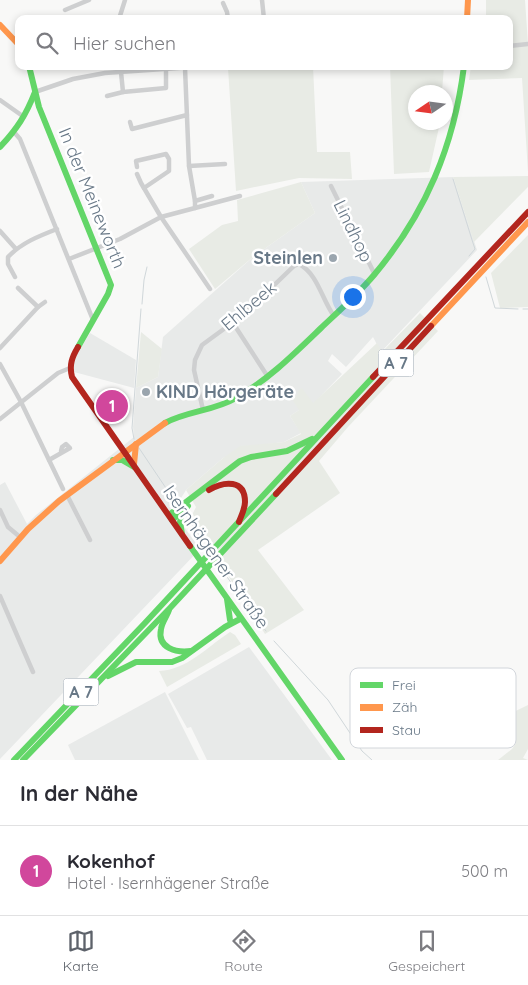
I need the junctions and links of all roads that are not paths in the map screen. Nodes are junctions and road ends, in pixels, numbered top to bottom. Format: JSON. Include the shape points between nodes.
{"nodes":[{"id":1,"x":89,"y":0,"type":"edge"},
{"id":2,"x":125,"y":0,"type":"edge"},
{"id":3,"x":262,"y":0,"type":"edge"},
{"id":4,"x":468,"y":0,"type":"edge"},
{"id":5,"x":223,"y":4,"type":"dead end"},
{"id":6,"x":65,"y":10,"type":"dead end"},
{"id":7,"x":120,"y":15,"type":"edge"},
{"id":8,"x":227,"y":15,"type":"edge"},
{"id":9,"x":264,"y":15,"type":"edge"},
{"id":10,"x":467,"y":15,"type":"edge"},
{"id":11,"x":0,"y":25,"type":"edge"},
{"id":12,"x":15,"y":41,"type":"edge"},
{"id":13,"x":528,"y":44,"type":"edge"},
{"id":14,"x":513,"y":46,"type":"edge"},
{"id":15,"x":30,"y":70,"type":"edge"},
{"id":16,"x":105,"y":70,"type":"edge"},
{"id":17,"x":166,"y":70,"type":"joint"},
{"id":18,"x":185,"y":70,"type":"edge"},
{"id":19,"x":463,"y":70,"type":"edge"},
{"id":20,"x":121,"y":72,"type":"junction"},
{"id":21,"x":105,"y":73,"type":"junction"},
{"id":22,"x":35,"y":92,"type":"junction"},
{"id":23,"x":123,"y":92,"type":"junction"},
{"id":24,"x":107,"y":96,"type":"dead end"},
{"id":25,"x":0,"y":100,"type":"edge"},
{"id":26,"x":40,"y":107,"type":"junction"},
{"id":27,"x":25,"y":115,"type":"junction"},
{"id":28,"x":187,"y":115,"type":"junction"},
{"id":29,"x":130,"y":122,"type":"dead end"},
{"id":30,"x":14,"y":132,"type":"junction"},
{"id":31,"x":0,"y":147,"type":"edge"},
{"id":32,"x":225,"y":164,"type":"dead end"},
{"id":33,"x":189,"y":166,"type":"junction"},
{"id":34,"x":137,"y":167,"type":"dead end"},
{"id":35,"x":137,"y":174,"type":"dead end"},
{"id":36,"x":331,"y":186,"type":"dead end"},
{"id":37,"x":144,"y":188,"type":"junction"},
{"id":38,"x":212,"y":196,"type":"dead end"},
{"id":39,"x":240,"y":196,"type":"dead end"},
{"id":40,"x":196,"y":200,"type":"junction"},
{"id":41,"x":195,"y":208,"type":"junction"},
{"id":42,"x":528,"y":212,"type":"edge"},
{"id":43,"x":161,"y":217,"type":"junction"},
{"id":44,"x":528,"y":222,"type":"edge"},
{"id":45,"x":57,"y":229,"type":"junction"},
{"id":46,"x":0,"y":231,"type":"edge"},
{"id":47,"x":96,"y":248,"type":"junction"},
{"id":48,"x":16,"y":249,"type":"junction"},
{"id":49,"x":69,"y":259,"type":"junction"},
{"id":50,"x":375,"y":275,"type":"junction"},
{"id":51,"x":15,"y":277,"type":"dead end"},
{"id":52,"x":18,"y":288,"type":"dead end"},
{"id":53,"x":210,"y":289,"type":"dead end"},
{"id":54,"x":45,"y":302,"type":"dead end"},
{"id":55,"x":38,"y":307,"type":"junction"},
{"id":56,"x":334,"y":316,"type":"junction"},
{"id":57,"x":94,"y":320,"type":"junction"},
{"id":58,"x":233,"y":323,"type":"junction"},
{"id":59,"x":0,"y":348,"type":"edge"},
{"id":60,"x":0,"y":364,"type":"edge"},
{"id":61,"x":70,"y":368,"type":"junction"},
{"id":62,"x":268,"y":377,"type":"junction"},
{"id":63,"x":21,"y":402,"type":"junction"},
{"id":64,"x":203,"y":410,"type":"junction"},
{"id":65,"x":0,"y":419,"type":"edge"},
{"id":66,"x":318,"y":436,"type":"junction"},
{"id":67,"x":136,"y":444,"type":"junction"},
{"id":68,"x":62,"y":451,"type":"dead end"},
{"id":69,"x":125,"y":452,"type":"junction"},
{"id":70,"x":49,"y":460,"type":"junction"},
{"id":71,"x":112,"y":460,"type":"junction"},
{"id":72,"x":135,"y":467,"type":"junction"},
{"id":73,"x":65,"y":492,"type":"junction"},
{"id":74,"x":0,"y":510,"type":"edge"},
{"id":75,"x":182,"y":512,"type":"junction"},
{"id":76,"x":170,"y":518,"type":"junction"},
{"id":77,"x":238,"y":524,"type":"junction"},
{"id":78,"x":182,"y":534,"type":"junction"},
{"id":79,"x":20,"y":537,"type":"junction"},
{"id":80,"x":90,"y":540,"type":"dead end"},
{"id":81,"x":0,"y":561,"type":"edge"},
{"id":82,"x":207,"y":562,"type":"junction"},
{"id":83,"x":201,"y":570,"type":"junction"},
{"id":84,"x":0,"y":596,"type":"edge"},
{"id":85,"x":227,"y":599,"type":"junction"},
{"id":86,"x":170,"y":608,"type":"junction"},
{"id":87,"x":239,"y":617,"type":"junction"},
{"id":88,"x":230,"y":620,"type":"junction"},
{"id":89,"x":225,"y":627,"type":"junction"},
{"id":90,"x":193,"y":650,"type":"junction"},
{"id":91,"x":33,"y":672,"type":"dead end"},
{"id":92,"x":104,"y":678,"type":"junction"},
{"id":93,"x":14,"y":760,"type":"edge"},
{"id":94,"x":23,"y":760,"type":"edge"},
{"id":95,"x":342,"y":760,"type":"edge"}],
"edges":[{"from":1,"to":6,"type":"street"},
{"from":2,"to":7,"type":"street"},
{"from":3,"to":9,"type":"street"},
{"from":4,"to":10,"type":"main road"},
{"from":5,"to":8,"type":"street"},
{"from":11,"to":12,"type":"main road"},
{"from":13,"to":14,"type":"street"},
{"from":15,"to":22,"type":"main road","name":"In der Meineworth"},
{"from":16,"to":21,"type":"street"},
{"from":17,"to":20,"type":"street"},
{"from":17,"to":23,"type":"street","via":[[166,88]]},
{"from":18,"to":28,"type":"street"},
{"from":19,"to":50,"type":"main road","via":[[452,132],[436,177],[400,242]]},
{"from":20,"to":21,"type":"street"},
{"from":20,"to":23,"type":"street"},
{"from":21,"to":22,"type":"street","via":[[73,79]]},
{"from":22,"to":26,"type":"main road","name":"In der Meineworth"},
{"from":22,"to":27,"type":"main road"},
{"from":23,"to":24,"type":"street"},
{"from":25,"to":27,"type":"street"},
{"from":26,"to":27,"type":"main road"},
{"from":26,"to":47,"type":"main road","name":"In der Meineworth"},
{"from":27,"to":30,"type":"main road"},
{"from":28,"to":29,"type":"street","via":[[132,129]]},
{"from":28,"to":33,"type":"street"},
{"from":30,"to":31,"type":"main road"},
{"from":30,"to":45,"type":"street","via":[[20,139]]},
{"from":32,"to":33,"type":"street"},
{"from":33,"to":40,"type":"street"},
{"from":34,"to":37,"type":"street","via":[[136,161],[166,154],[169,159],[168,170]]},
{"from":35,"to":37,"type":"street"},
{"from":36,"to":50,"type":"street","name":"Lindhop"},
{"from":37,"to":43,"type":"street"},
{"from":38,"to":40,"type":"street"},
{"from":39,"to":41,"type":"street"},
{"from":40,"to":41,"type":"street"},
{"from":41,"to":43,"type":"street"},
{"from":42,"to":66,"type":"main road","number":"A 7"},
{"from":43,"to":47,"type":"street"},
{"from":43,"to":53,"type":"street"},
{"from":44,"to":82,"type":"main road","number":"A 7"},
{"from":45,"to":48,"type":"street"},
{"from":45,"to":49,"type":"street"},
{"from":46,"to":48,"type":"street"},
{"from":47,"to":49,"type":"street"},
{"from":47,"to":57,"type":"main road","name":"In der Meineworth","via":[[111,285]]},
{"from":48,"to":51,"type":"street","via":[[8,258]]},
{"from":49,"to":57,"type":"street"},
{"from":50,"to":56,"type":"main road"},
{"from":52,"to":55,"type":"street"},
{"from":54,"to":55,"type":"street"},
{"from":55,"to":59,"type":"street"},
{"from":56,"to":58,"type":"street","name":"Ehlbeek","via":[[317,283],[299,264]]},
{"from":56,"to":62,"type":"main road"},
{"from":57,"to":61,"type":"main road","name":"In der Meineworth","via":[[72,357]]},
{"from":58,"to":62,"type":"street"},
{"from":58,"to":64,"type":"street","name":"Ehlbeek","via":[[210,337],[197,352],[194,370]]},
{"from":60,"to":63,"type":"street"},
{"from":61,"to":63,"type":"street","via":[[58,373]]},
{"from":61,"to":69,"type":"main road","name":"Isernhägener Straße","via":[[74,381]]},
{"from":62,"to":64,"type":"main road","via":[[233,400]]},
{"from":63,"to":65,"type":"street"},
{"from":63,"to":70,"type":"street"},
{"from":64,"to":67,"type":"main road","via":[[170,420]]},
{"from":66,"to":76,"type":"main road","via":[[292,450],[240,461]]},
{"from":66,"to":77,"type":"main road","number":"A 7"},
{"from":67,"to":69,"type":"main road"},
{"from":67,"to":72,"type":"main road"},
{"from":68,"to":70,"type":"street"},
{"from":69,"to":71,"type":"main road"},
{"from":69,"to":72,"type":"main road","name":"Isernhägener Straße"},
{"from":70,"to":73,"type":"street"},
{"from":71,"to":72,"type":"main road","via":[[122,460]]},
{"from":71,"to":73,"type":"main road"},
{"from":72,"to":76,"type":"main road","name":"Isernhägener Straße"},
{"from":73,"to":79,"type":"main road"},
{"from":73,"to":80,"type":"street"},
{"from":74,"to":79,"type":"street","via":[[8,526]]},
{"from":75,"to":76,"type":"main road"},
{"from":75,"to":77,"type":"main road","via":[[217,485],[230,483],[240,489],[245,498]]},
{"from":75,"to":78,"type":"main road"},
{"from":76,"to":78,"type":"main road","name":"Isernhägener Straße"},
{"from":77,"to":82,"type":"main road","number":"A 7"},
{"from":78,"to":85,"type":"main road","name":"Isernhägener Straße"},
{"from":79,"to":81,"type":"main road"},
{"from":82,"to":83,"type":"main road","number":"A 7"},
{"from":83,"to":86,"type":"main road","number":"A 7"},
{"from":83,"to":93,"type":"main road","number":"A 7"},
{"from":84,"to":91,"type":"street"},
{"from":85,"to":87,"type":"main road","name":"Isernhägener Straße"},
{"from":85,"to":88,"type":"main road"},
{"from":86,"to":90,"type":"main road","via":[[162,629],[163,642],[176,652]]},
{"from":86,"to":92,"type":"main road","number":"A 7"},
{"from":87,"to":88,"type":"main road"},
{"from":87,"to":89,"type":"main road"},
{"from":87,"to":95,"type":"main road","name":"Isernhägener Straße"},
{"from":88,"to":89,"type":"main road"},
{"from":89,"to":90,"type":"main road"},
{"from":90,"to":92,"type":"main road","via":[[172,662],[136,662]]},
{"from":92,"to":94,"type":"main road","number":"A 7"}]}
